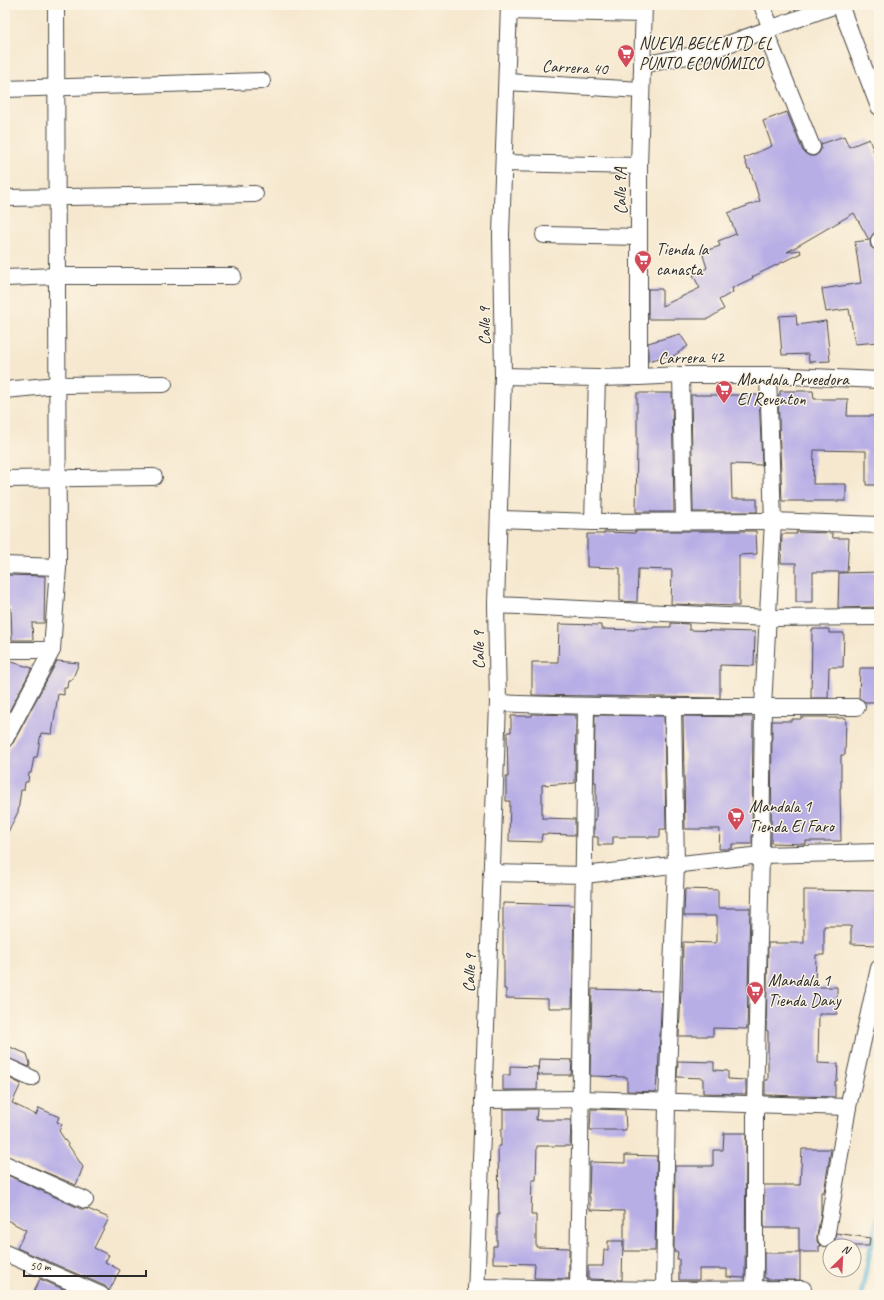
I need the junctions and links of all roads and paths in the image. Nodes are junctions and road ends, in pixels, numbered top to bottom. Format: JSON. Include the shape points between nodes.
{"nodes":[{"id":1,"x":56,"y":5,"type":"edge"},
{"id":2,"x":762,"y":5,"type":"edge"},
{"id":3,"x":836,"y":5,"type":"edge"},
{"id":4,"x":840,"y":5,"type":"edge"},
{"id":5,"x":509,"y":8,"type":"edge"},
{"id":6,"x":644,"y":10,"type":"edge"},
{"id":7,"x":768,"y":30,"type":"junction"},
{"id":8,"x":642,"y":65,"type":"junction"},
{"id":9,"x":262,"y":81,"type":"dead end"},
{"id":10,"x":507,"y":82,"type":"junction"},
{"id":11,"x":56,"y":87,"type":"junction"},
{"id":12,"x":5,"y":89,"type":"edge"},
{"id":13,"x":641,"y":90,"type":"junction"},
{"id":14,"x":879,"y":107,"type":"edge"},
{"id":15,"x":812,"y":148,"type":"dead end"},
{"id":16,"x":504,"y":163,"type":"junction"},
{"id":17,"x":639,"y":166,"type":"junction"},
{"id":18,"x":255,"y":194,"type":"dead end"},
{"id":19,"x":57,"y":197,"type":"junction"},
{"id":20,"x":5,"y":198,"type":"edge"},
{"id":21,"x":544,"y":235,"type":"dead end"},
{"id":22,"x":639,"y":237,"type":"junction"},
{"id":23,"x":57,"y":276,"type":"junction"},
{"id":24,"x":233,"y":276,"type":"dead end"},
{"id":25,"x":5,"y":278,"type":"edge"},
{"id":26,"x":681,"y":375,"type":"junction"},
{"id":27,"x":768,"y":375,"type":"junction"},
{"id":28,"x":503,"y":376,"type":"junction"},
{"id":29,"x":638,"y":377,"type":"junction"},
{"id":30,"x":597,"y":378,"type":"junction"},
{"id":31,"x":879,"y":380,"type":"edge"},
{"id":32,"x":164,"y":384,"type":"dead end"},
{"id":33,"x":57,"y":385,"type":"junction"},
{"id":34,"x":5,"y":390,"type":"edge"},
{"id":35,"x":154,"y":477,"type":"dead end"},
{"id":36,"x":58,"y":478,"type":"junction"},
{"id":37,"x":5,"y":479,"type":"edge"},
{"id":38,"x":499,"y":519,"type":"junction"},
{"id":39,"x":684,"y":521,"type":"junction"},
{"id":40,"x":773,"y":521,"type":"junction"},
{"id":41,"x":593,"y":522,"type":"junction"},
{"id":42,"x":879,"y":525,"type":"edge"},
{"id":43,"x":5,"y":565,"type":"edge"},
{"id":44,"x":58,"y":567,"type":"junction"},
{"id":45,"x":496,"y":605,"type":"junction"},
{"id":46,"x":879,"y":617,"type":"edge"},
{"id":47,"x":768,"y":618,"type":"junction"},
{"id":48,"x":5,"y":650,"type":"edge"},
{"id":49,"x":52,"y":650,"type":"junction"},
{"id":50,"x":498,"y":703,"type":"junction"},
{"id":51,"x":586,"y":707,"type":"junction"},
{"id":52,"x":763,"y":707,"type":"junction"},
{"id":53,"x":857,"y":707,"type":"dead end"},
{"id":54,"x":672,"y":708,"type":"junction"},
{"id":55,"x":5,"y":739,"type":"edge"},
{"id":56,"x":879,"y":852,"type":"edge"},
{"id":57,"x":762,"y":855,"type":"junction"},
{"id":58,"x":676,"y":864,"type":"junction"},
{"id":59,"x":492,"y":873,"type":"junction"},
{"id":60,"x":584,"y":875,"type":"junction"},
{"id":61,"x":879,"y":968,"type":"edge"},
{"id":62,"x":5,"y":1066,"type":"edge"},
{"id":63,"x":32,"y":1078,"type":"dead end"},
{"id":64,"x":580,"y":1099,"type":"junction"},
{"id":65,"x":483,"y":1100,"type":"junction"},
{"id":66,"x":667,"y":1102,"type":"junction"},
{"id":67,"x":754,"y":1104,"type":"junction"},
{"id":68,"x":848,"y":1107,"type":"junction"},
{"id":69,"x":5,"y":1164,"type":"edge"},
{"id":70,"x":85,"y":1200,"type":"dead end"},
{"id":71,"x":826,"y":1238,"type":"dead end"},
{"id":72,"x":5,"y":1253,"type":"edge"},
{"id":73,"x":803,"y":1289,"type":"dead end"},
{"id":74,"x":578,"y":1290,"type":"junction"},
{"id":75,"x":664,"y":1290,"type":"junction"},
{"id":76,"x":476,"y":1291,"type":"edge"},
{"id":77,"x":753,"y":1292,"type":"edge"},
{"id":78,"x":101,"y":1295,"type":"edge"}],
"edges":[{"from":1,"to":11,"type":"street"},
{"from":2,"to":7,"type":"street"},
{"from":3,"to":7,"type":"street"},
{"from":4,"to":14,"type":"street"},
{"from":5,"to":6,"type":"street"},
{"from":5,"to":10,"type":"street","name":"Calle 9"},
{"from":6,"to":8,"type":"street","name":"Calle 9A"},
{"from":7,"to":8,"type":"street","via":[[703,53]]},
{"from":7,"to":15,"type":"street"},
{"from":8,"to":13,"type":"street","name":"Calle 9A"},
{"from":9,"to":11,"type":"street"},
{"from":10,"to":13,"type":"street","name":"Carrera 40"},
{"from":10,"to":16,"type":"street","name":"Calle 9"},
{"from":11,"to":12,"type":"street"},
{"from":11,"to":19,"type":"street"},
{"from":13,"to":17,"type":"street","name":"Calle 9A"},
{"from":16,"to":17,"type":"street"},
{"from":16,"to":28,"type":"street","name":"Calle 9","via":[[501,234]]},
{"from":17,"to":22,"type":"street","name":"Calle 9A"},
{"from":18,"to":19,"type":"street"},
{"from":19,"to":20,"type":"street"},
{"from":19,"to":23,"type":"street"},
{"from":21,"to":22,"type":"street"},
{"from":22,"to":29,"type":"street","name":"Calle 9A"},
{"from":23,"to":24,"type":"street"},
{"from":23,"to":25,"type":"street"},
{"from":23,"to":33,"type":"street"},
{"from":26,"to":27,"type":"street","name":"Carrera 42"},
{"from":26,"to":29,"type":"street","name":"Carrera 42"},
{"from":26,"to":39,"type":"street"},
{"from":27,"to":31,"type":"street","name":"Carrera 42"},
{"from":27,"to":40,"type":"street"},
{"from":28,"to":30,"type":"street","name":"Carrera 42"},
{"from":28,"to":38,"type":"street","name":"Calle 9"},
{"from":29,"to":30,"type":"street","name":"Carrera 42"},
{"from":30,"to":41,"type":"street"},
{"from":32,"to":33,"type":"street"},
{"from":33,"to":34,"type":"street"},
{"from":33,"to":36,"type":"street"},
{"from":35,"to":36,"type":"street"},
{"from":36,"to":37,"type":"street"},
{"from":36,"to":44,"type":"street"},
{"from":38,"to":41,"type":"street"},
{"from":38,"to":45,"type":"street","name":"Calle 9"},
{"from":39,"to":40,"type":"street"},
{"from":39,"to":41,"type":"street"},
{"from":40,"to":42,"type":"street"},
{"from":40,"to":47,"type":"street"},
{"from":43,"to":44,"type":"street"},
{"from":44,"to":49,"type":"street"},
{"from":45,"to":47,"type":"street"},
{"from":45,"to":50,"type":"street","name":"Calle 9"},
{"from":46,"to":47,"type":"street"},
{"from":47,"to":52,"type":"street"},
{"from":48,"to":49,"type":"street"},
{"from":49,"to":55,"type":"street"},
{"from":50,"to":51,"type":"street"},
{"from":50,"to":59,"type":"street","name":"Calle 9"},
{"from":51,"to":54,"type":"street"},
{"from":51,"to":60,"type":"street"},
{"from":52,"to":53,"type":"street"},
{"from":52,"to":54,"type":"street"},
{"from":52,"to":57,"type":"street"},
{"from":54,"to":58,"type":"street"},
{"from":56,"to":57,"type":"street"},
{"from":57,"to":58,"type":"street"},
{"from":57,"to":67,"type":"street"},
{"from":58,"to":60,"type":"street"},
{"from":58,"to":66,"type":"street"},
{"from":59,"to":60,"type":"street"},
{"from":59,"to":65,"type":"street","name":"Calle 9"},
{"from":60,"to":64,"type":"street"},
{"from":61,"to":68,"type":"street"},
{"from":62,"to":63,"type":"street"},
{"from":64,"to":65,"type":"street"},
{"from":64,"to":66,"type":"street"},
{"from":64,"to":74,"type":"street"},
{"from":65,"to":76,"type":"street","name":"Calle 9"},
{"from":66,"to":67,"type":"street"},
{"from":66,"to":75,"type":"street"},
{"from":67,"to":68,"type":"street"},
{"from":67,"to":77,"type":"street"},
{"from":68,"to":71,"type":"street"},
{"from":69,"to":70,"type":"street"},
{"from":72,"to":78,"type":"street"},
{"from":73,"to":77,"type":"street"},
{"from":74,"to":75,"type":"street"},
{"from":74,"to":76,"type":"street"},
{"from":75,"to":77,"type":"street"}]}
